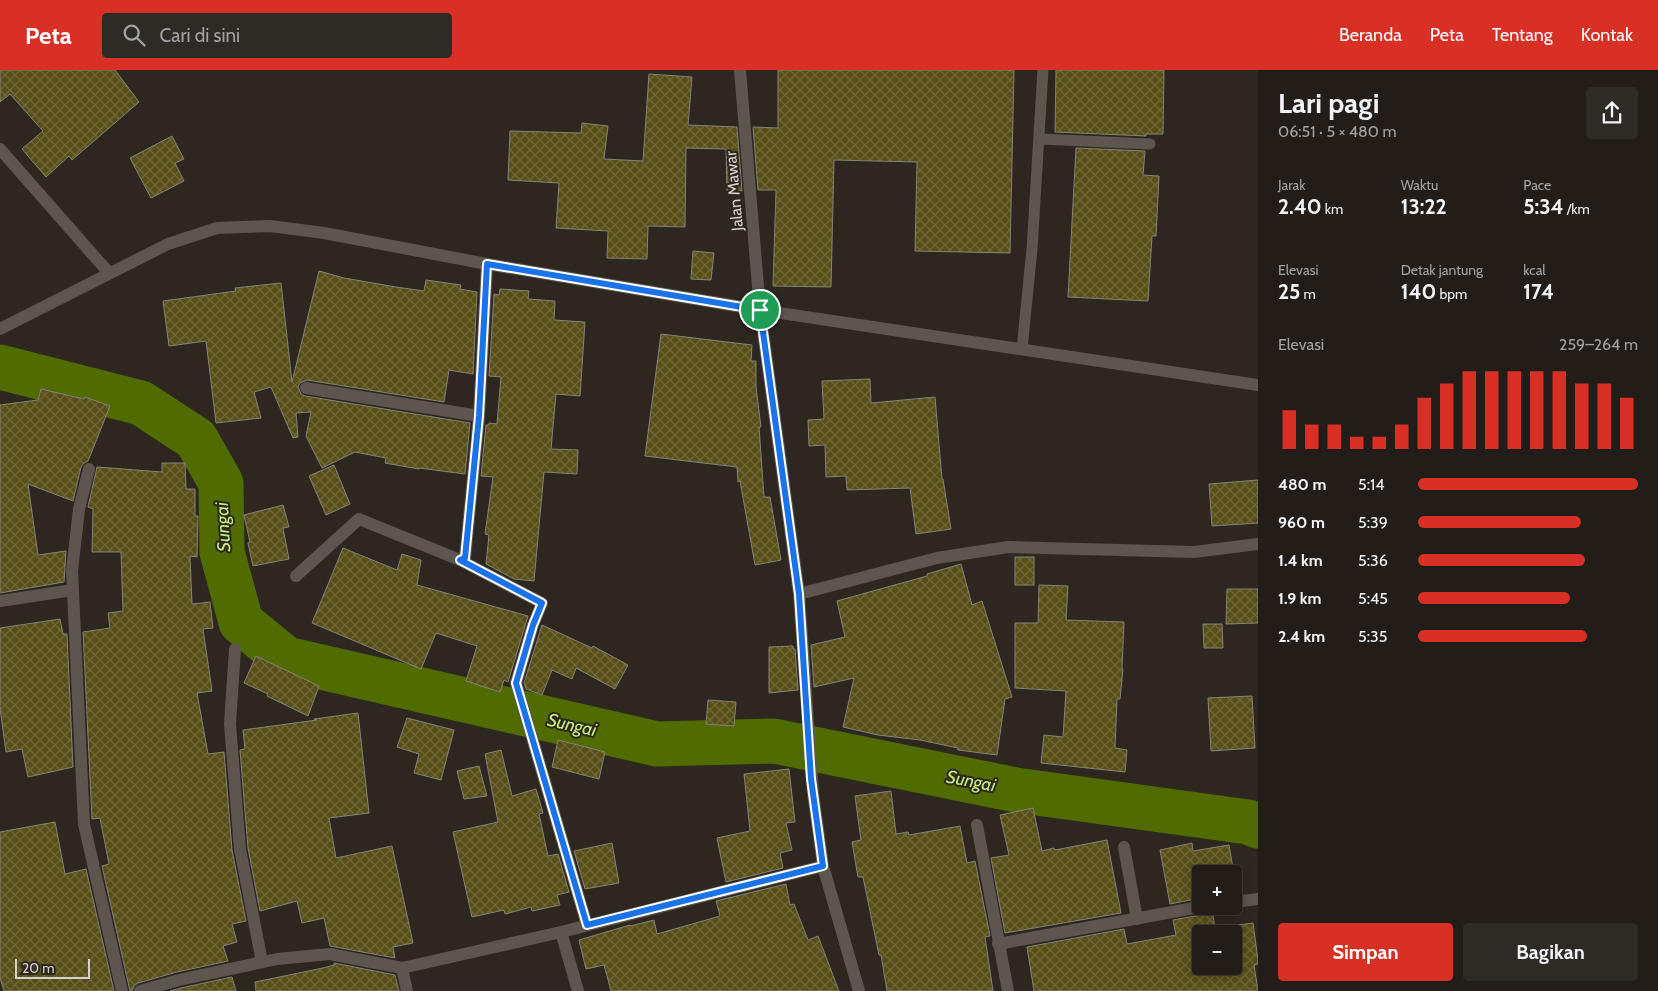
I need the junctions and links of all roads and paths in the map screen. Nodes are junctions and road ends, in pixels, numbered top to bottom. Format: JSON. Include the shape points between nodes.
{"nodes":[{"id":1,"x":740,"y":70,"type":"edge"},
{"id":2,"x":1043,"y":70,"type":"edge"},
{"id":3,"x":1040,"y":139,"type":"junction"},
{"id":4,"x":1150,"y":144,"type":"dead end"},
{"id":5,"x":0,"y":149,"type":"edge"},
{"id":6,"x":487,"y":264,"type":"junction"},
{"id":7,"x":109,"y":273,"type":"junction"},
{"id":8,"x":760,"y":310,"type":"junction"},
{"id":9,"x":0,"y":330,"type":"edge"},
{"id":10,"x":1022,"y":350,"type":"junction"},
{"id":11,"x":1258,"y":385,"type":"edge"},
{"id":12,"x":306,"y":388,"type":"dead end"},
{"id":13,"x":479,"y":416,"type":"junction"},
{"id":14,"x":88,"y":469,"type":"dead end"},
{"id":15,"x":1258,"y":544,"type":"edge"},
{"id":16,"x":460,"y":560,"type":"junction"},
{"id":17,"x":296,"y":576,"type":"dead end"},
{"id":18,"x":73,"y":590,"type":"junction"},
{"id":19,"x":799,"y":594,"type":"junction"},
{"id":20,"x":0,"y":601,"type":"edge"},
{"id":21,"x":235,"y":650,"type":"dead end"},
{"id":22,"x":977,"y":825,"type":"dead end"},
{"id":23,"x":1124,"y":847,"type":"dead end"},
{"id":24,"x":823,"y":866,"type":"junction"},
{"id":25,"x":1258,"y":899,"type":"edge"},
{"id":26,"x":1242,"y":901,"type":"edge"},
{"id":27,"x":1192,"y":908,"type":"edge"},
{"id":28,"x":1136,"y":919,"type":"junction"},
{"id":29,"x":587,"y":925,"type":"junction"},
{"id":30,"x":561,"y":932,"type":"junction"},
{"id":31,"x":998,"y":944,"type":"junction"},
{"id":32,"x":262,"y":962,"type":"junction"},
{"id":33,"x":402,"y":968,"type":"junction"},
{"id":34,"x":180,"y":986,"type":"edge"},
{"id":35,"x":122,"y":991,"type":"edge"},
{"id":36,"x":140,"y":991,"type":"edge"},
{"id":37,"x":407,"y":991,"type":"edge"},
{"id":38,"x":578,"y":991,"type":"edge"},
{"id":39,"x":859,"y":991,"type":"edge"},
{"id":40,"x":1008,"y":991,"type":"edge"}],
"edges":[{"from":1,"to":8,"type":"street","name":"Jalan Mawar"},
{"from":2,"to":3,"type":"lane"},
{"from":3,"to":4,"type":"lane"},
{"from":3,"to":10,"type":"lane"},
{"from":5,"to":7,"type":"street"},
{"from":6,"to":7,"type":"street","via":[[270,226],[217,228],[168,244]]},
{"from":6,"to":8,"type":"street"},
{"from":6,"to":13,"type":"street"},
{"from":7,"to":9,"type":"street"},
{"from":8,"to":10,"type":"street"},
{"from":8,"to":19,"type":"street","name":"Jalan Mawar"},
{"from":10,"to":11,"type":"street"},
{"from":12,"to":13,"type":"street"},
{"from":13,"to":16,"type":"street","via":[[465,558]]},
{"from":14,"to":18,"type":"street","via":[[79,509]]},
{"from":15,"to":19,"type":"street","via":[[1194,552],[1008,547],[937,558]]},
{"from":16,"to":17,"type":"street","via":[[359,519]]},
{"from":16,"to":29,"type":"street","via":[[542,603],[516,683]]},
{"from":18,"to":20,"type":"street"},
{"from":18,"to":35,"type":"street","via":[[84,824]]},
{"from":19,"to":24,"type":"street","name":"Jalan Mawar","via":[[811,779]]},
{"from":21,"to":32,"type":"street","via":[[230,724],[240,849]]},
{"from":22,"to":31,"type":"street"},
{"from":23,"to":28,"type":"street"},
{"from":24,"to":29,"type":"street"},
{"from":24,"to":39,"type":"street","name":"Jalan Mawar"},
{"from":25,"to":26,"type":"street"},
{"from":27,"to":28,"type":"street"},
{"from":28,"to":31,"type":"street"},
{"from":29,"to":30,"type":"street"},
{"from":30,"to":33,"type":"street"},
{"from":30,"to":38,"type":"street"},
{"from":31,"to":40,"type":"street"},
{"from":32,"to":33,"type":"street","via":[[330,954]]},
{"from":32,"to":34,"type":"street"},
{"from":33,"to":37,"type":"street"},
{"from":34,"to":36,"type":"street"}]}
